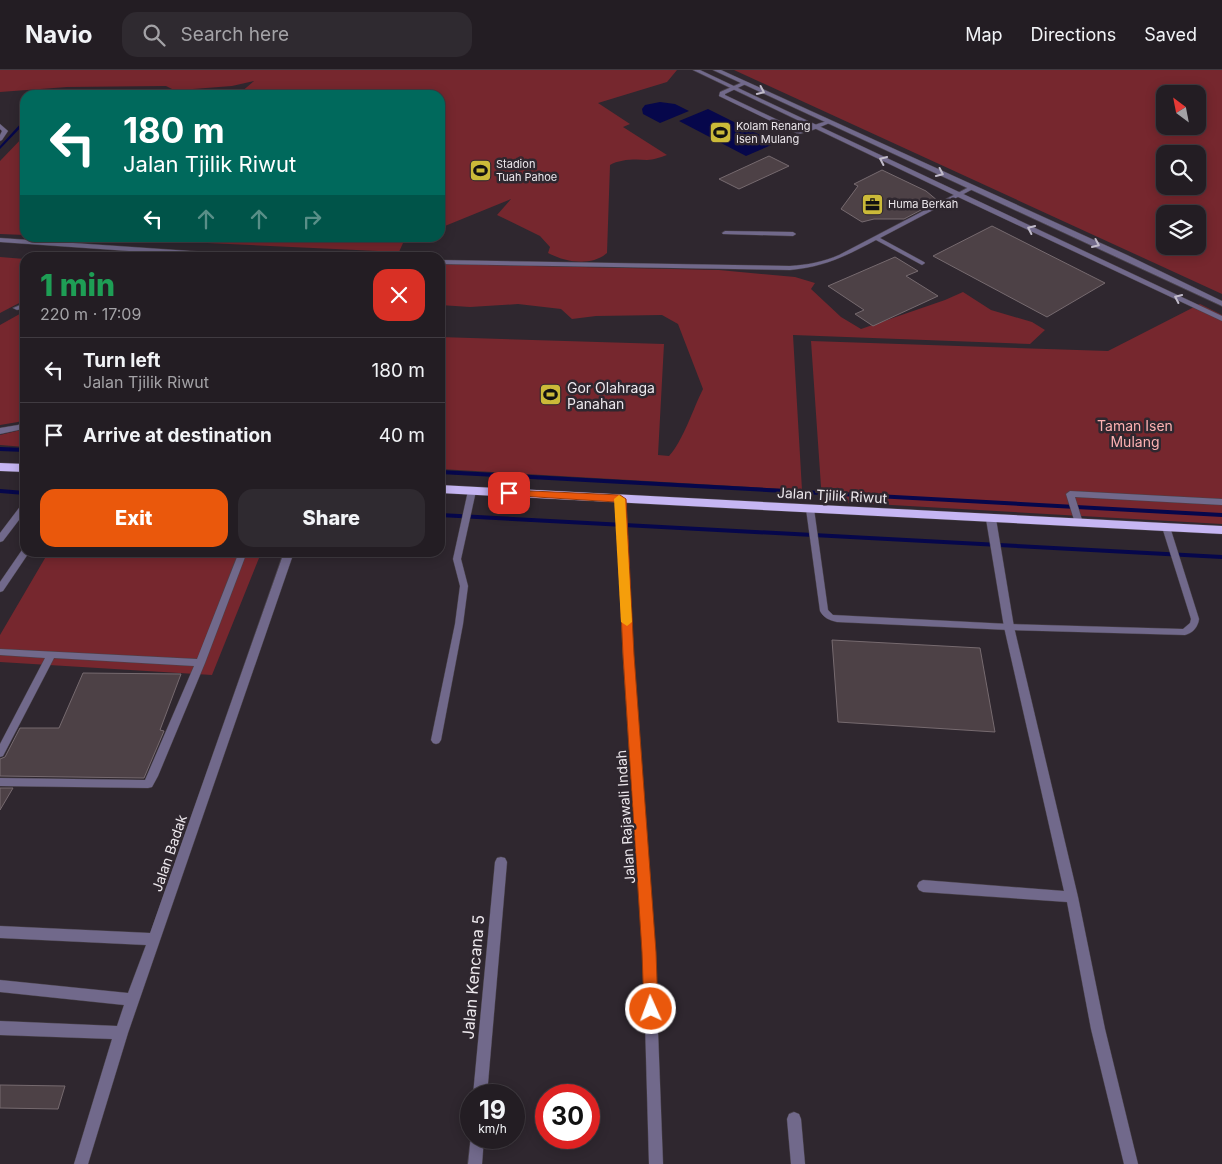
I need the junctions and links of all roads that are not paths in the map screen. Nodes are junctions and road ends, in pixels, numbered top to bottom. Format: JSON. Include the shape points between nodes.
{"nodes":[{"id":1,"x":696,"y":70,"type":"edge"},
{"id":2,"x":716,"y":70,"type":"edge"},
{"id":3,"x":745,"y":84,"type":"junction"},
{"id":4,"x":734,"y":88,"type":"junction"},
{"id":5,"x":829,"y":122,"type":"junction"},
{"id":6,"x":0,"y":126,"type":"edge"},
{"id":7,"x":816,"y":128,"type":"junction"},
{"id":8,"x":0,"y":139,"type":"edge"},
{"id":9,"x":971,"y":188,"type":"junction"},
{"id":10,"x":958,"y":195,"type":"junction"},
{"id":11,"x":725,"y":234,"type":"dead end"},
{"id":12,"x":792,"y":234,"type":"dead end"},
{"id":13,"x":876,"y":238,"type":"junction"},
{"id":14,"x":0,"y":240,"type":"edge"},
{"id":15,"x":20,"y":241,"type":"edge"},
{"id":16,"x":31,"y":242,"type":"edge"},
{"id":17,"x":153,"y":250,"type":"junction"},
{"id":18,"x":156,"y":252,"type":"edge"},
{"id":19,"x":178,"y":252,"type":"edge"},
{"id":20,"x":445,"y":262,"type":"edge"},
{"id":21,"x":922,"y":263,"type":"dead end"},
{"id":22,"x":1222,"y":304,"type":"edge"},
{"id":23,"x":1222,"y":319,"type":"edge"},
{"id":24,"x":20,"y":427,"type":"edge"},
{"id":25,"x":0,"y":431,"type":"edge"},
{"id":26,"x":0,"y":466,"type":"edge"},
{"id":27,"x":20,"y":468,"type":"edge"},
{"id":28,"x":445,"y":489,"type":"edge"},
{"id":29,"x":472,"y":491,"type":"junction"},
{"id":30,"x":620,"y":499,"type":"junction"},
{"id":31,"x":1222,"y":502,"type":"edge"},
{"id":32,"x":810,"y":509,"type":"junction"},
{"id":33,"x":20,"y":513,"type":"edge"},
{"id":34,"x":991,"y":519,"type":"junction"},
{"id":35,"x":1079,"y":523,"type":"junction"},
{"id":36,"x":1166,"y":527,"type":"junction"},
{"id":37,"x":1222,"y":530,"type":"edge"},
{"id":38,"x":0,"y":539,"type":"edge"},
{"id":39,"x":22,"y":557,"type":"edge"},
{"id":40,"x":241,"y":557,"type":"edge"},
{"id":41,"x":287,"y":557,"type":"edge"},
{"id":42,"x":0,"y":589,"type":"edge"},
{"id":43,"x":1009,"y":627,"type":"junction"},
{"id":44,"x":0,"y":652,"type":"edge"},
{"id":45,"x":52,"y":654,"type":"junction"},
{"id":46,"x":200,"y":663,"type":"junction"},
{"id":47,"x":436,"y":740,"type":"dead end"},
{"id":48,"x":0,"y":753,"type":"edge"},
{"id":49,"x":0,"y":782,"type":"edge"},
{"id":50,"x":501,"y":862,"type":"dead end"},
{"id":51,"x":923,"y":886,"type":"dead end"},
{"id":52,"x":1072,"y":897,"type":"junction"},
{"id":53,"x":0,"y":932,"type":"edge"},
{"id":54,"x":154,"y":939,"type":"junction"},
{"id":55,"x":0,"y":986,"type":"edge"},
{"id":56,"x":133,"y":1000,"type":"junction"},
{"id":57,"x":0,"y":1028,"type":"edge"},
{"id":58,"x":121,"y":1033,"type":"junction"},
{"id":59,"x":481,"y":1084,"type":"edge"},
{"id":60,"x":794,"y":1118,"type":"dead end"},
{"id":61,"x":476,"y":1149,"type":"edge"},
{"id":62,"x":81,"y":1164,"type":"edge"},
{"id":63,"x":474,"y":1164,"type":"edge"},
{"id":64,"x":656,"y":1164,"type":"edge"},
{"id":65,"x":798,"y":1164,"type":"edge"},
{"id":66,"x":1131,"y":1164,"type":"edge"}],
"edges":[{"from":1,"to":4,"type":"street"},
{"from":2,"to":3,"type":"street"},
{"from":3,"to":4,"type":"lane"},
{"from":3,"to":5,"type":"street","one_way":true},
{"from":4,"to":7,"type":"street"},
{"from":4,"to":7,"type":"lane","via":[[722,96],[796,131]]},
{"from":5,"to":7,"type":"lane"},
{"from":5,"to":9,"type":"street","one_way":true},
{"from":6,"to":8,"type":"lane","via":[[6,132]]},
{"from":10,"to":7,"type":"street","one_way":true},
{"from":9,"to":10,"type":"lane"},
{"from":9,"to":22,"type":"street","one_way":true},
{"from":10,"to":13,"type":"lane"},
{"from":23,"to":10,"type":"street","one_way":true},
{"from":11,"to":12,"type":"lane"},
{"from":13,"to":20,"type":"lane","via":[[828,262],[790,268]]},
{"from":13,"to":21,"type":"lane"},
{"from":14,"to":15,"type":"lane"},
{"from":16,"to":17,"type":"lane"},
{"from":17,"to":18,"type":"lane"},
{"from":17,"to":19,"type":"lane"},
{"from":24,"to":25,"type":"street"},
{"from":26,"to":27,"type":"highway"},
{"from":28,"to":29,"type":"highway","name":"Jalan Tjilik Riwut"},
{"from":29,"to":30,"type":"highway","name":"Jalan Tjilik Riwut"},
{"from":29,"to":47,"type":"lane","via":[[457,559],[464,586],[459,624]]},
{"from":30,"to":32,"type":"highway","name":"Jalan Tjilik Riwut"},
{"from":30,"to":64,"type":"street","name":"Jalan Rajawali Indah","via":[[649,952]]},
{"from":31,"to":35,"type":"lane","via":[[1070,494]]},
{"from":32,"to":34,"type":"highway","name":"Jalan Tjilik Riwut"},
{"from":32,"to":43,"type":"lane","via":[[823,608],[830,617]]},
{"from":33,"to":38,"type":"lane"},
{"from":34,"to":35,"type":"highway","name":"Jalan Tjilik Riwut"},
{"from":34,"to":43,"type":"street"},
{"from":35,"to":36,"type":"highway","name":"Jalan Tjilik Riwut"},
{"from":36,"to":37,"type":"highway","name":"Jalan Tjilik Riwut"},
{"from":36,"to":43,"type":"lane","via":[[1195,619],[1191,629],[1177,632]]},
{"from":39,"to":42,"type":"lane"},
{"from":40,"to":46,"type":"lane"},
{"from":41,"to":54,"type":"street","name":"Jalan Badak"},
{"from":43,"to":52,"type":"street"},
{"from":44,"to":45,"type":"lane"},
{"from":45,"to":46,"type":"lane"},
{"from":45,"to":48,"type":"lane"},
{"from":46,"to":49,"type":"lane","via":[[148,784]]},
{"from":50,"to":59,"type":"street","name":"Jalan Kencana 5"},
{"from":51,"to":52,"type":"street"},
{"from":52,"to":66,"type":"street","via":[[1098,1029]]},
{"from":53,"to":54,"type":"street"},
{"from":54,"to":56,"type":"street","name":"Jalan Badak"},
{"from":55,"to":56,"type":"street"},
{"from":56,"to":58,"type":"street","name":"Jalan Badak"},
{"from":57,"to":58,"type":"street"},
{"from":58,"to":62,"type":"street","name":"Jalan Badak"},
{"from":60,"to":65,"type":"street"},
{"from":61,"to":63,"type":"street"}]}
